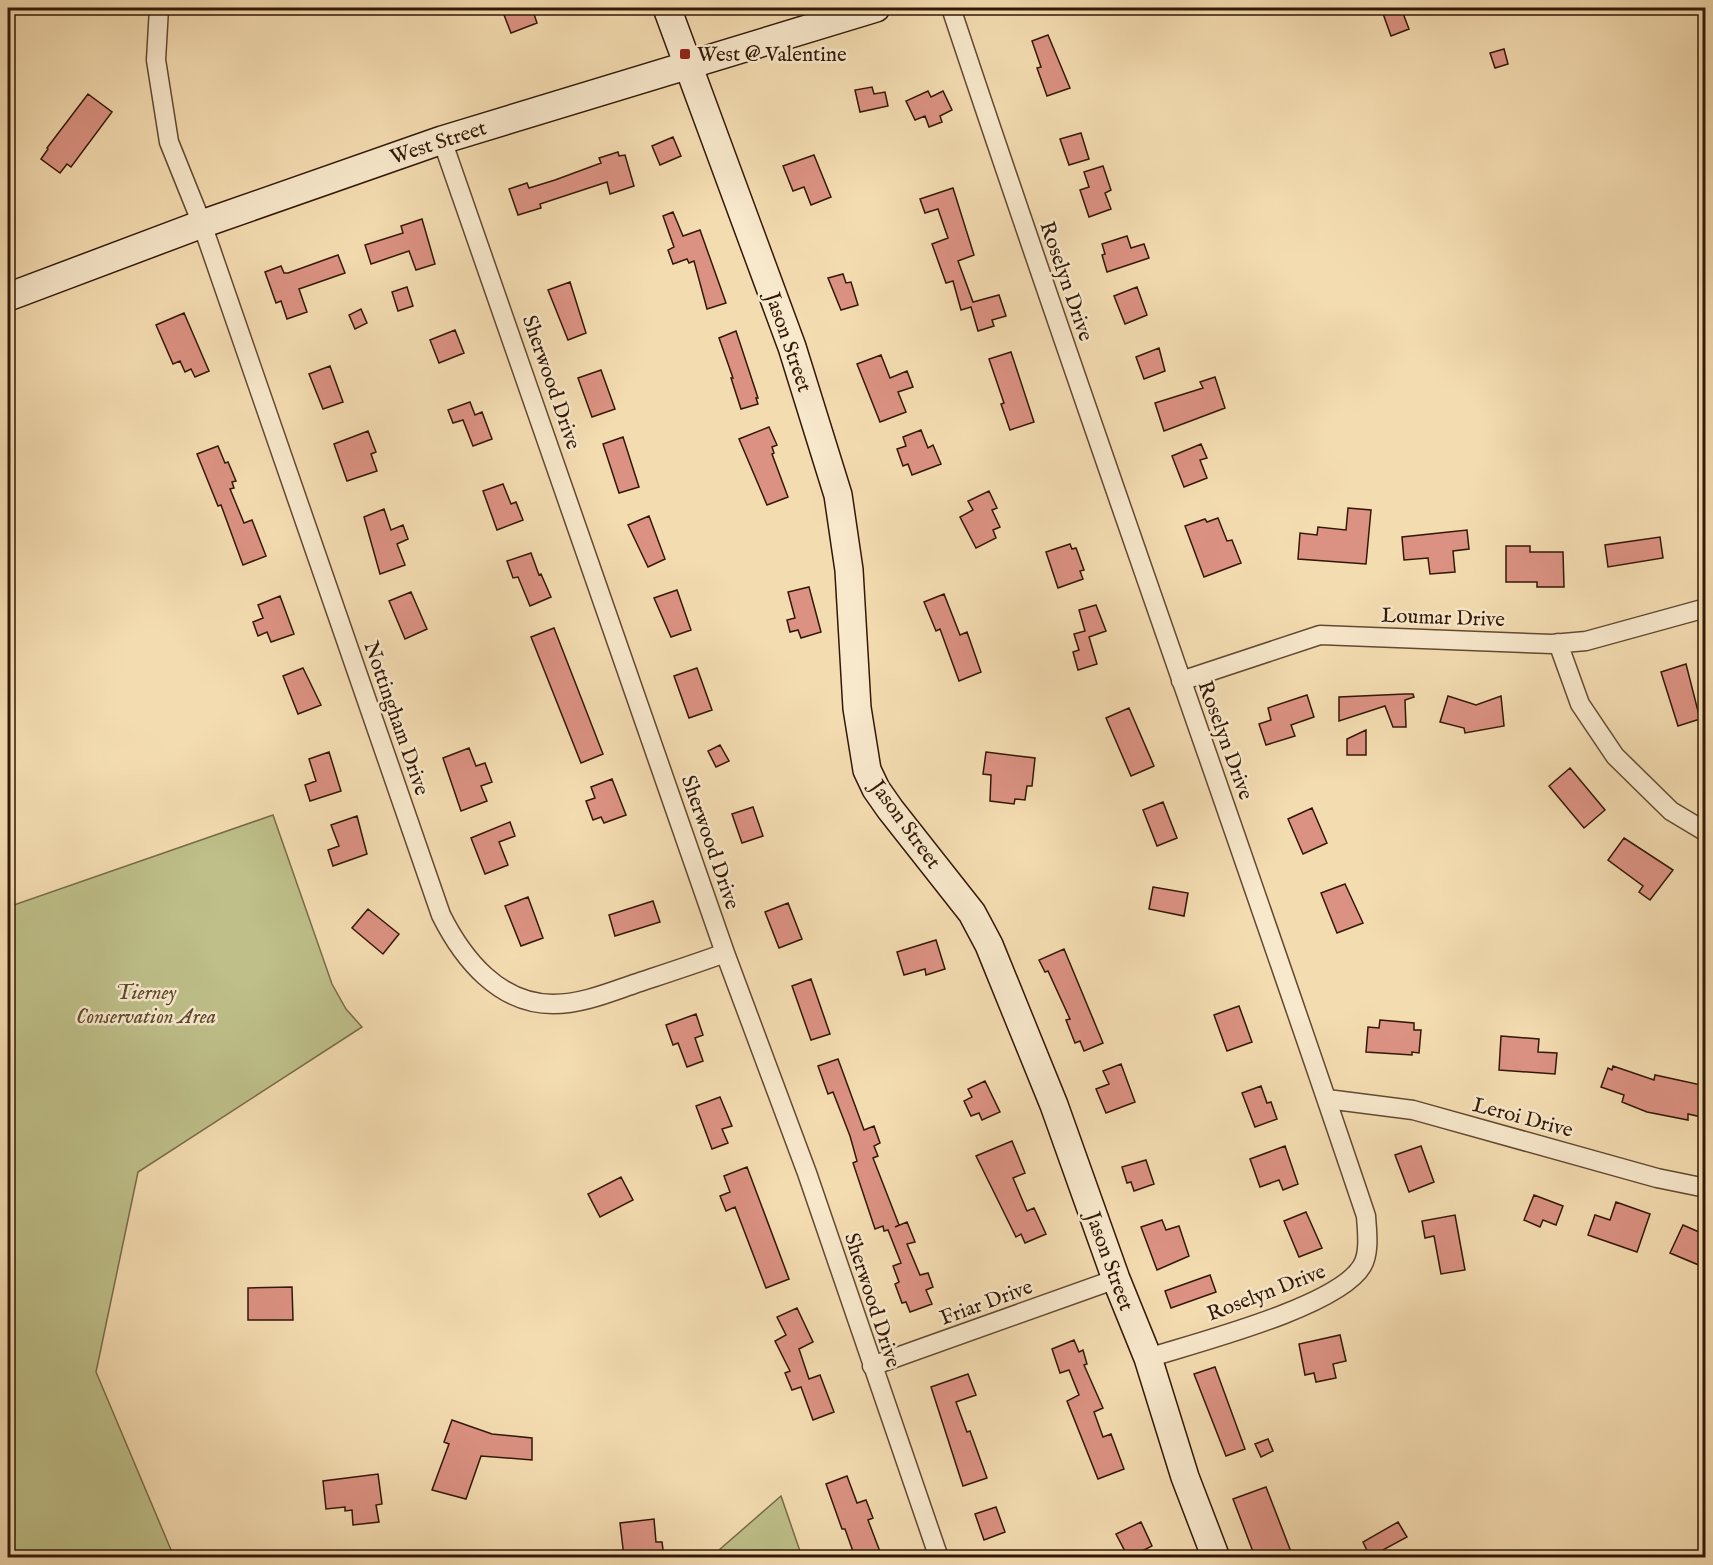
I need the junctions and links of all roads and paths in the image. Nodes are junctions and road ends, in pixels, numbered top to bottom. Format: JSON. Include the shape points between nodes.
{"nodes":[{"id":1,"x":159,"y":8,"type":"edge"},
{"id":2,"x":667,"y":8,"type":"edge"},
{"id":3,"x":876,"y":8,"type":"edge"},
{"id":4,"x":951,"y":8,"type":"edge"},
{"id":5,"x":686,"y":64,"type":"junction"},
{"id":6,"x":442,"y":140,"type":"junction"},
{"id":7,"x":202,"y":224,"type":"junction"},
{"id":8,"x":8,"y":297,"type":"edge"},
{"id":9,"x":1706,"y":608,"type":"edge"},
{"id":10,"x":1558,"y":643,"type":"junction"},
{"id":11,"x":1181,"y":681,"type":"junction"},
{"id":12,"x":1706,"y":832,"type":"edge"},
{"id":13,"x":725,"y":953,"type":"junction"},
{"id":14,"x":1327,"y":1099,"type":"junction"},
{"id":15,"x":1706,"y":1188,"type":"edge"},
{"id":16,"x":1116,"y":1279,"type":"junction"},
{"id":17,"x":1148,"y":1358,"type":"junction"},
{"id":18,"x":872,"y":1366,"type":"junction"},
{"id":19,"x":939,"y":1557,"type":"edge"},
{"id":20,"x":1216,"y":1557,"type":"edge"}],
"edges":[{"from":1,"to":7,"type":"street","name":"Nottingham Drive","via":[[156,60],[169,142]]},
{"from":2,"to":5,"type":"street","name":"Jason Street"},
{"from":3,"to":5,"type":"street","name":"West Street"},
{"from":4,"to":11,"type":"street","name":"Roselyn Drive"},
{"from":5,"to":6,"type":"street","name":"West Street"},
{"from":5,"to":16,"type":"street","name":"Jason Street","via":[[792,347],[838,495],[849,570],[857,708],[867,770],[890,809],[972,913],[989,945],[1054,1106]]},
{"from":6,"to":7,"type":"street","name":"West Street"},
{"from":6,"to":13,"type":"street","name":"Sherwood Drive"},
{"from":7,"to":8,"type":"street","name":"West Street"},
{"from":7,"to":13,"type":"street","name":"Nottingham Drive","via":[[441,915],[459,948],[487,979],[510,993],[533,1002],[555,1004],[604,994]]},
{"from":9,"to":10,"type":"street","name":"Loumar Drive","via":[[1586,641]]},
{"from":10,"to":11,"type":"street","name":"Loumar Drive","via":[[1320,635]]},
{"from":10,"to":12,"type":"street","via":[[1580,704],[1615,756],[1671,812]]},
{"from":11,"to":14,"type":"street","name":"Roselyn Drive"},
{"from":13,"to":18,"type":"street","name":"Sherwood Drive","via":[[807,1173]]},
{"from":14,"to":15,"type":"street","name":"Leroi Drive","via":[[1413,1110]]},
{"from":14,"to":17,"type":"street","name":"Roselyn Drive","via":[[1366,1216],[1363,1266],[1341,1288],[1304,1306]]},
{"from":16,"to":17,"type":"street","name":"Jason Street"},
{"from":16,"to":18,"type":"street","name":"Friar Drive"},
{"from":17,"to":20,"type":"street","name":"Jason Street","via":[[1185,1477]]},
{"from":18,"to":19,"type":"street","name":"Sherwood Drive"}]}
